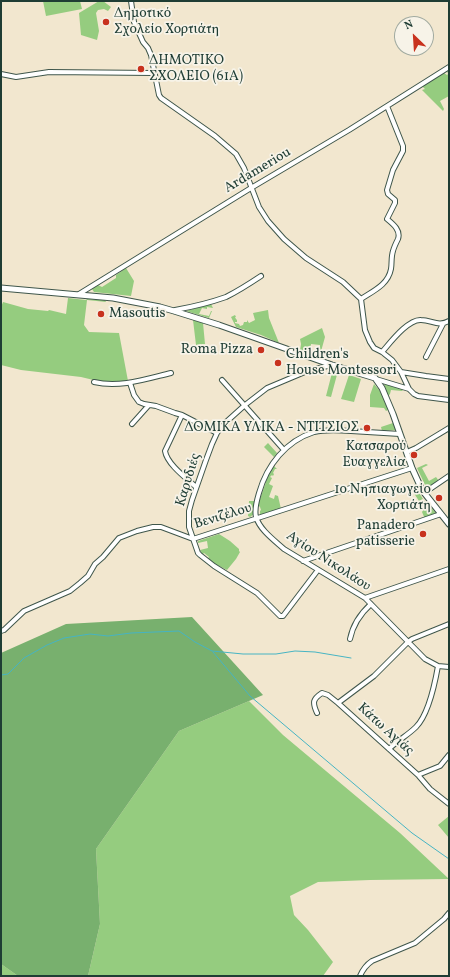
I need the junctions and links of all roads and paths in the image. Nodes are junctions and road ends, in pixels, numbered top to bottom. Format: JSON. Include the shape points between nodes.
{"nodes":[{"id":1,"x":131,"y":1,"type":"edge"},
{"id":2,"x":449,"y":67,"type":"edge"},
{"id":3,"x":1,"y":74,"type":"edge"},
{"id":4,"x":154,"y":74,"type":"junction"},
{"id":5,"x":387,"y":106,"type":"junction"},
{"id":6,"x":251,"y":188,"type":"junction"},
{"id":7,"x":261,"y":276,"type":"dead end"},
{"id":8,"x":1,"y":288,"type":"edge"},
{"id":9,"x":79,"y":294,"type":"junction"},
{"id":10,"x":361,"y":299,"type":"junction"},
{"id":11,"x":174,"y":311,"type":"junction"},
{"id":12,"x":449,"y":321,"type":"edge"},
{"id":13,"x":443,"y":324,"type":"junction"},
{"id":14,"x":382,"y":352,"type":"junction"},
{"id":15,"x":426,"y":357,"type":"dead end"},
{"id":16,"x":332,"y":365,"type":"junction"},
{"id":17,"x":401,"y":372,"type":"junction"},
{"id":18,"x":171,"y":373,"type":"dead end"},
{"id":19,"x":375,"y":378,"type":"junction"},
{"id":20,"x":449,"y":379,"type":"edge"},
{"id":21,"x":222,"y":380,"type":"dead end"},
{"id":22,"x":94,"y":382,"type":"dead end"},
{"id":23,"x":130,"y":383,"type":"junction"},
{"id":24,"x":409,"y":389,"type":"junction"},
{"id":25,"x":449,"y":400,"type":"edge"},
{"id":26,"x":149,"y":405,"type":"junction"},
{"id":27,"x":245,"y":405,"type":"junction"},
{"id":28,"x":182,"y":415,"type":"junction"},
{"id":29,"x":132,"y":424,"type":"dead end"},
{"id":30,"x":449,"y":428,"type":"edge"},
{"id":31,"x":217,"y":433,"type":"junction"},
{"id":32,"x":400,"y":434,"type":"junction"},
{"id":33,"x":284,"y":450,"type":"junction"},
{"id":34,"x":407,"y":452,"type":"junction"},
{"id":35,"x":412,"y":468,"type":"junction"},
{"id":36,"x":449,"y":476,"type":"edge"},
{"id":37,"x":196,"y":487,"type":"junction"},
{"id":38,"x":424,"y":493,"type":"junction"},
{"id":39,"x":440,"y":514,"type":"junction"},
{"id":40,"x":256,"y":518,"type":"junction"},
{"id":41,"x":449,"y":524,"type":"edge"},
{"id":42,"x":193,"y":539,"type":"junction"},
{"id":43,"x":303,"y":561,"type":"junction"},
{"id":44,"x":449,"y":569,"type":"edge"},
{"id":45,"x":318,"y":570,"type":"junction"},
{"id":46,"x":365,"y":598,"type":"junction"},
{"id":47,"x":371,"y":604,"type":"junction"},
{"id":48,"x":449,"y":624,"type":"edge"},
{"id":49,"x":1,"y":631,"type":"edge"},
{"id":50,"x":350,"y":639,"type":"dead end"},
{"id":51,"x":408,"y":642,"type":"junction"},
{"id":52,"x":438,"y":666,"type":"junction"},
{"id":53,"x":449,"y":667,"type":"edge"},
{"id":54,"x":338,"y":702,"type":"junction"},
{"id":55,"x":317,"y":713,"type":"dead end"},
{"id":56,"x":389,"y":749,"type":"junction"},
{"id":57,"x":449,"y":755,"type":"edge"},
{"id":58,"x":418,"y":775,"type":"junction"},
{"id":59,"x":449,"y":804,"type":"edge"},
{"id":60,"x":449,"y":913,"type":"edge"},
{"id":61,"x":360,"y":976,"type":"edge"}],
"edges":[{"from":1,"to":4,"type":"street","via":[[134,22],[151,55]]},
{"from":2,"to":5,"type":"street","name":"Ardameriou"},
{"from":3,"to":4,"type":"street","via":[[16,77],[49,72]]},
{"from":4,"to":6,"type":"street","via":[[161,98],[233,151]]},
{"from":5,"to":6,"type":"street","name":"Ardameriou"},
{"from":5,"to":10,"type":"street","via":[[403,146],[387,190],[395,200],[387,219],[395,226],[399,235],[392,251],[391,271],[385,282]]},
{"from":6,"to":9,"type":"street","name":"Ardameriou"},
{"from":6,"to":10,"type":"street","via":[[268,221],[284,239],[306,258],[343,282]]},
{"from":7,"to":11,"type":"street","via":[[226,296]]},
{"from":8,"to":9,"type":"street"},
{"from":9,"to":11,"type":"street","via":[[127,300]]},
{"from":10,"to":14,"type":"street","via":[[365,330],[374,348]]},
{"from":11,"to":16,"type":"street"},
{"from":12,"to":13,"type":"street"},
{"from":13,"to":14,"type":"street","via":[[421,320],[412,322]]},
{"from":13,"to":15,"type":"street"},
{"from":14,"to":17,"type":"street"},
{"from":16,"to":19,"type":"street"},
{"from":16,"to":27,"type":"street","name":"Καρυδιές","via":[[305,372],[266,388]]},
{"from":17,"to":20,"type":"street"},
{"from":17,"to":24,"type":"street"},
{"from":18,"to":23,"type":"street"},
{"from":19,"to":24,"type":"street"},
{"from":19,"to":32,"type":"street","via":[[394,414]]},
{"from":21,"to":27,"type":"street"},
{"from":22,"to":23,"type":"street","via":[[105,385]]},
{"from":23,"to":26,"type":"street","via":[[139,402]]},
{"from":24,"to":25,"type":"street","via":[[418,396]]},
{"from":26,"to":28,"type":"street"},
{"from":26,"to":29,"type":"street"},
{"from":27,"to":31,"type":"street","name":"Καρυδιές"},
{"from":27,"to":33,"type":"street"},
{"from":28,"to":31,"type":"street"},
{"from":28,"to":37,"type":"street","via":[[165,454],[168,461]]},
{"from":30,"to":34,"type":"street"},
{"from":31,"to":37,"type":"street","name":"Καρυδιές"},
{"from":32,"to":33,"type":"street","via":[[322,430],[301,437]]},
{"from":32,"to":34,"type":"street"},
{"from":33,"to":40,"type":"street","via":[[265,476],[256,508]]},
{"from":34,"to":35,"type":"street"},
{"from":35,"to":38,"type":"street"},
{"from":35,"to":40,"type":"street","name":"Βενιζέλου"},
{"from":36,"to":38,"type":"street"},
{"from":37,"to":42,"type":"street","name":"Καρυδιές","via":[[189,511],[189,527]]},
{"from":38,"to":39,"type":"street"},
{"from":39,"to":41,"type":"street"},
{"from":39,"to":43,"type":"street"},
{"from":40,"to":42,"type":"street","name":"Βενιζέλου"},
{"from":40,"to":43,"type":"street","name":"Αγίου Νικολάου","via":[[273,540]]},
{"from":42,"to":45,"type":"street","name":"Καρυδιές","via":[[200,555],[257,593],[280,616],[283,616]]},
{"from":42,"to":49,"type":"street","name":"Βενιζέλου","via":[[160,527],[137,530],[118,538],[88,576],[70,591],[24,611]]},
{"from":43,"to":45,"type":"street","name":"Αγίου Νικολάου"},
{"from":44,"to":46,"type":"street"},
{"from":45,"to":46,"type":"street","name":"Αγίου Νικολάου"},
{"from":46,"to":47,"type":"street","name":"Αγίου Νικολάου"},
{"from":47,"to":50,"type":"street","via":[[360,614]]},
{"from":47,"to":51,"type":"street","name":"Αγίου Νικολάου"},
{"from":48,"to":51,"type":"street"},
{"from":51,"to":52,"type":"street","name":"Αγίου Νικολάου","via":[[425,659]]},
{"from":51,"to":54,"type":"street","via":[[374,676]]},
{"from":52,"to":53,"type":"street","name":"Αγίου Νικολάου"},
{"from":52,"to":56,"type":"street","via":[[432,695],[422,719]]},
{"from":54,"to":55,"type":"street","name":"Κάτω Αγιάς","via":[[322,692],[314,700]]},
{"from":54,"to":56,"type":"street","name":"Κάτω Αγιάς"},
{"from":56,"to":58,"type":"street","name":"Κάτω Αγιάς"},
{"from":57,"to":58,"type":"street","via":[[440,766]]},
{"from":58,"to":59,"type":"street","name":"Κάτω Αγιάς","via":[[430,789]]},
{"from":60,"to":61,"type":"street","via":[[415,943],[372,961]]}]}
